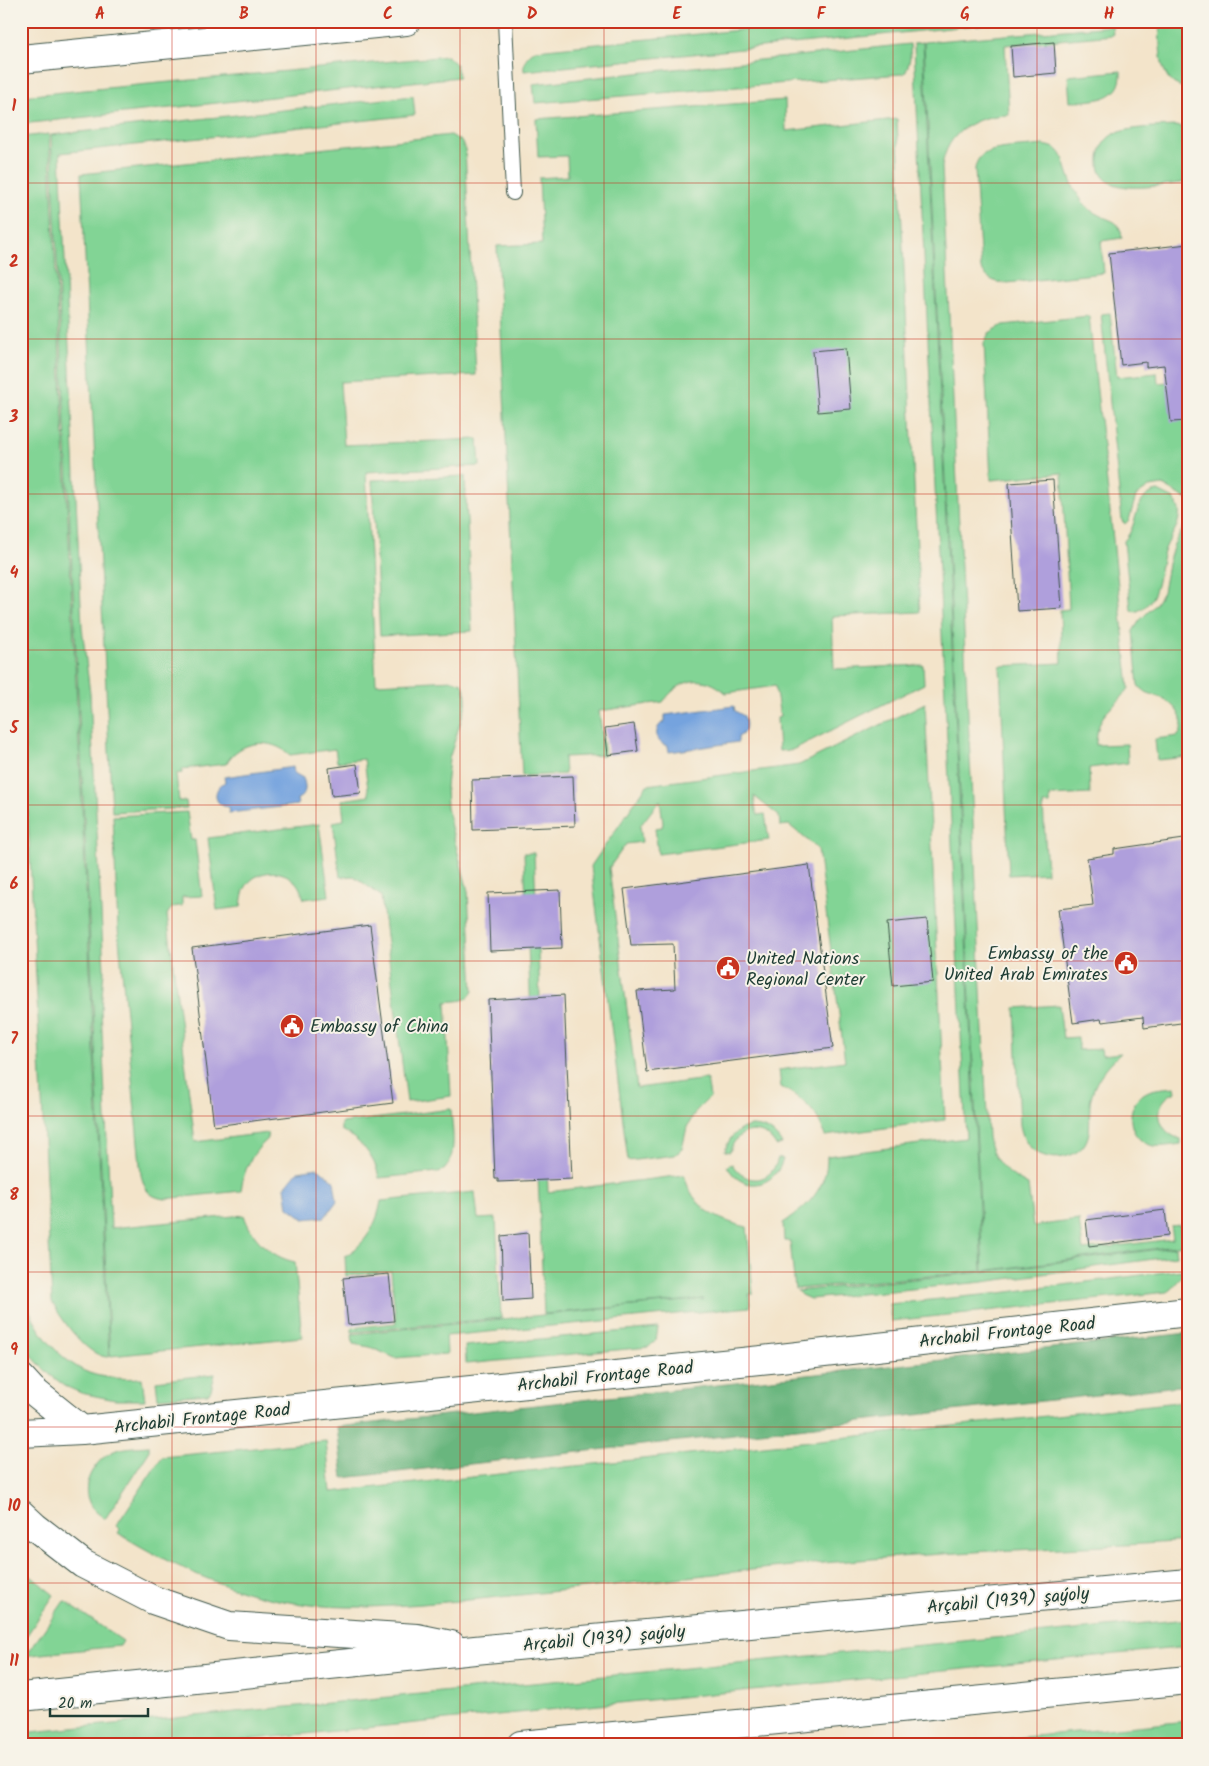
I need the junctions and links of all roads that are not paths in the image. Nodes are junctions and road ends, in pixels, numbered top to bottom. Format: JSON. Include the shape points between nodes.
{"nodes":[{"id":1,"x":406,"y":21,"type":"edge"},
{"id":2,"x":505,"y":21,"type":"edge"},
{"id":3,"x":242,"y":29,"type":"edge"},
{"id":4,"x":21,"y":59,"type":"edge"},
{"id":5,"x":513,"y":193,"type":"dead end"},
{"id":6,"x":1188,"y":1312,"type":"edge"},
{"id":7,"x":21,"y":1378,"type":"edge"},
{"id":8,"x":82,"y":1430,"type":"junction"},
{"id":9,"x":21,"y":1433,"type":"edge"},
{"id":10,"x":21,"y":1514,"type":"edge"},
{"id":11,"x":1188,"y":1583,"type":"edge"},
{"id":12,"x":475,"y":1650,"type":"junction"},
{"id":13,"x":1188,"y":1680,"type":"edge"},
{"id":14,"x":21,"y":1697,"type":"edge"},
{"id":15,"x":521,"y":1745,"type":"edge"}],
"edges":[{"from":1,"to":3,"type":"main road"},
{"from":2,"to":5,"type":"lane"},
{"from":3,"to":4,"type":"main road"},
{"from":6,"to":8,"type":"main road","name":"Archabil Frontage Road"},
{"from":7,"to":8,"type":"main road"},
{"from":8,"to":9,"type":"main road","name":"Archabil Frontage Road"},
{"from":10,"to":12,"type":"main road","via":[[83,1564],[153,1600],[229,1626],[417,1638]]},
{"from":11,"to":12,"type":"main road","name":"Arçabil (1939) şaýoly"},
{"from":12,"to":14,"type":"main road","name":"Arçabil (1939) şaýoly"},
{"from":13,"to":15,"type":"main road"}]}
